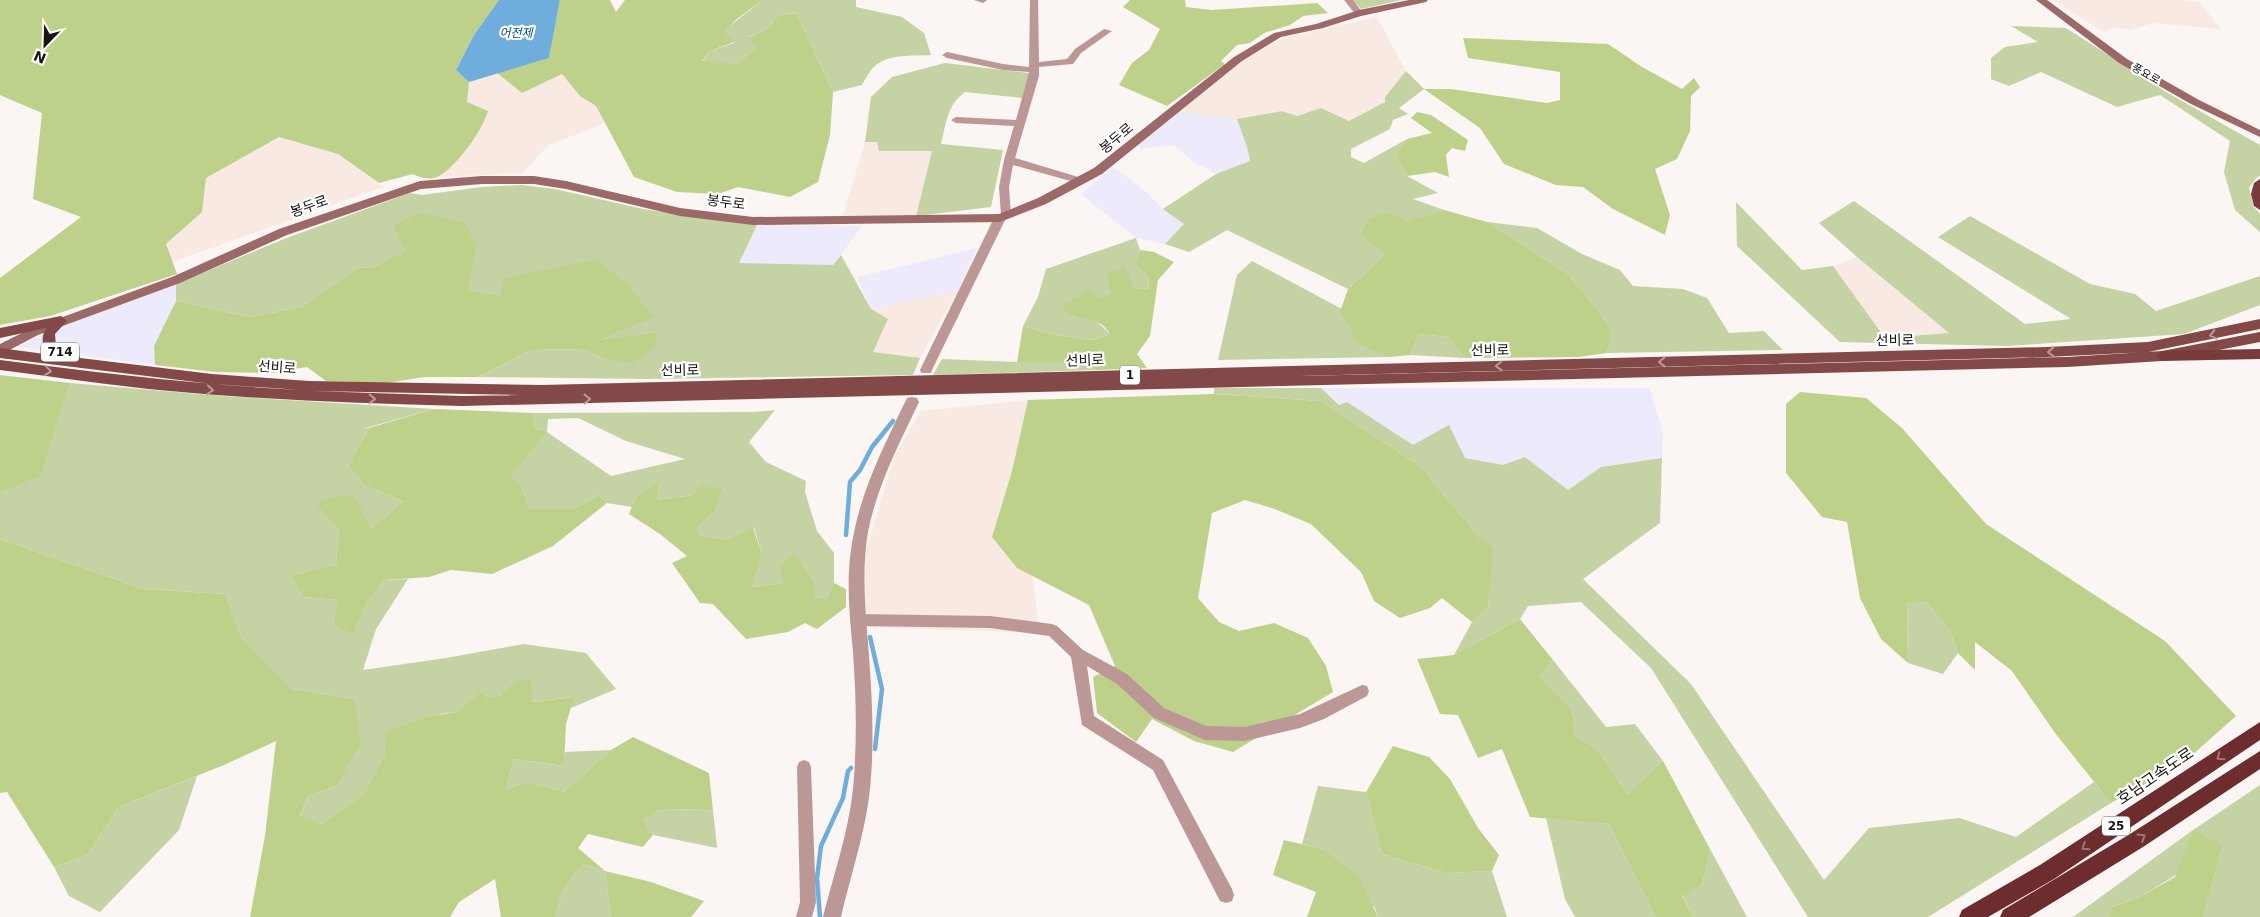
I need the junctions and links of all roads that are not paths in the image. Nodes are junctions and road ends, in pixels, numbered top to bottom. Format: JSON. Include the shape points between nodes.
{"nodes":[{"id":1,"x":978,"y":0,"type":"edge"},
{"id":2,"x":983,"y":0,"type":"edge"},
{"id":3,"x":1034,"y":0,"type":"edge"},
{"id":4,"x":1348,"y":0,"type":"edge"},
{"id":5,"x":1423,"y":0,"type":"edge"},
{"id":6,"x":2041,"y":0,"type":"edge"},
{"id":7,"x":1359,"y":13,"type":"junction"},
{"id":8,"x":1108,"y":31,"type":"dead end"},
{"id":9,"x":947,"y":55,"type":"dead end"},
{"id":10,"x":1034,"y":67,"type":"junction"},
{"id":11,"x":956,"y":120,"type":"dead end"},
{"id":12,"x":1020,"y":123,"type":"junction"},
{"id":13,"x":2260,"y":134,"type":"edge"},
{"id":14,"x":1009,"y":160,"type":"junction"},
{"id":15,"x":1082,"y":181,"type":"junction"},
{"id":16,"x":2260,"y":184,"type":"edge"},
{"id":17,"x":2260,"y":206,"type":"edge"},
{"id":18,"x":1003,"y":216,"type":"junction"},
{"id":19,"x":61,"y":321,"type":"junction"},
{"id":20,"x":2260,"y":324,"type":"edge"},
{"id":21,"x":0,"y":333,"type":"edge"},
{"id":22,"x":2260,"y":337,"type":"edge"},
{"id":23,"x":0,"y":351,"type":"edge"},
{"id":24,"x":2260,"y":354,"type":"edge"},
{"id":25,"x":2162,"y":356,"type":"junction"},
{"id":26,"x":0,"y":365,"type":"edge"},
{"id":27,"x":100,"y":366,"type":"junction"},
{"id":28,"x":926,"y":370,"type":"dead end"},
{"id":29,"x":912,"y":402,"type":"dead end"},
{"id":30,"x":858,"y":620,"type":"junction"},
{"id":31,"x":1078,"y":654,"type":"junction"},
{"id":32,"x":1362,"y":691,"type":"dead end"},
{"id":33,"x":2260,"y":730,"type":"edge"},
{"id":34,"x":2260,"y":759,"type":"edge"},
{"id":35,"x":804,"y":767,"type":"dead end"},
{"id":36,"x":1226,"y":895,"type":"dead end"},
{"id":37,"x":804,"y":917,"type":"edge"},
{"id":38,"x":832,"y":917,"type":"edge"},
{"id":39,"x":1969,"y":917,"type":"edge"},
{"id":40,"x":2010,"y":917,"type":"edge"}],
"edges":[{"from":1,"to":2,"type":"street"},
{"from":3,"to":10,"type":"street"},
{"from":4,"to":7,"type":"street"},
{"from":5,"to":7,"type":"main road","name":"봉두로"},
{"from":6,"to":13,"type":"main road","name":"풍요로","via":[[2123,61]]},
{"from":7,"to":15,"type":"main road","name":"봉두로","via":[[1278,36],[1238,58]]},
{"from":8,"to":10,"type":"street","via":[[1078,51],[1070,62]]},
{"from":9,"to":10,"type":"street","via":[[1003,68]]},
{"from":10,"to":12,"type":"street"},
{"from":11,"to":12,"type":"street"},
{"from":12,"to":14,"type":"street"},
{"from":14,"to":15,"type":"street"},
{"from":14,"to":18,"type":"street"},
{"from":15,"to":18,"type":"main road","name":"봉두로"},
{"from":16,"to":17,"type":"highway","via":[[2257,197]]},
{"from":18,"to":19,"type":"main road","name":"봉두로","via":[[753,221],[680,212],[534,180],[420,185],[283,232],[176,280]]},
{"from":18,"to":28,"type":"street"},
{"from":19,"to":21,"type":"main road","number":"714"},
{"from":19,"to":23,"type":"main road","name":"봉두로"},
{"from":19,"to":27,"type":"main road","number":"714","via":[[48,334],[51,348]]},
{"from":20,"to":27,"type":"main road","name":"선비로","number":"1","one_way":true,"via":[[2148,347],[2047,352],[542,390],[309,386]]},
{"from":22,"to":25,"type":"main road","name":"선비로","number":"1"},
{"from":23,"to":27,"type":"main road","name":"선비로","number":"1"},
{"from":24,"to":25,"type":"highway"},
{"from":26,"to":25,"type":"main road","name":"선비로","number":"1","one_way":true,"via":[[252,393],[462,401],[2067,362]]},
{"from":29,"to":30,"type":"street","via":[[875,484],[861,530],[855,573]]},
{"from":30,"to":31,"type":"street","via":[[990,622],[1052,630]]},
{"from":30,"to":38,"type":"street","via":[[864,700],[860,803]]},
{"from":31,"to":32,"type":"street","via":[[1122,679],[1160,713],[1205,733],[1244,734],[1300,721]]},
{"from":31,"to":36,"type":"street","via":[[1087,720],[1158,765]]},
{"from":33,"to":39,"type":"highway","name":"호남고속도로","number":"25","one_way":true,"via":[[2047,872]]},
{"from":40,"to":34,"type":"highway","number":"25","one_way":true,"via":[[2184,811]]},
{"from":35,"to":37,"type":"street","via":[[808,902]]}]}
